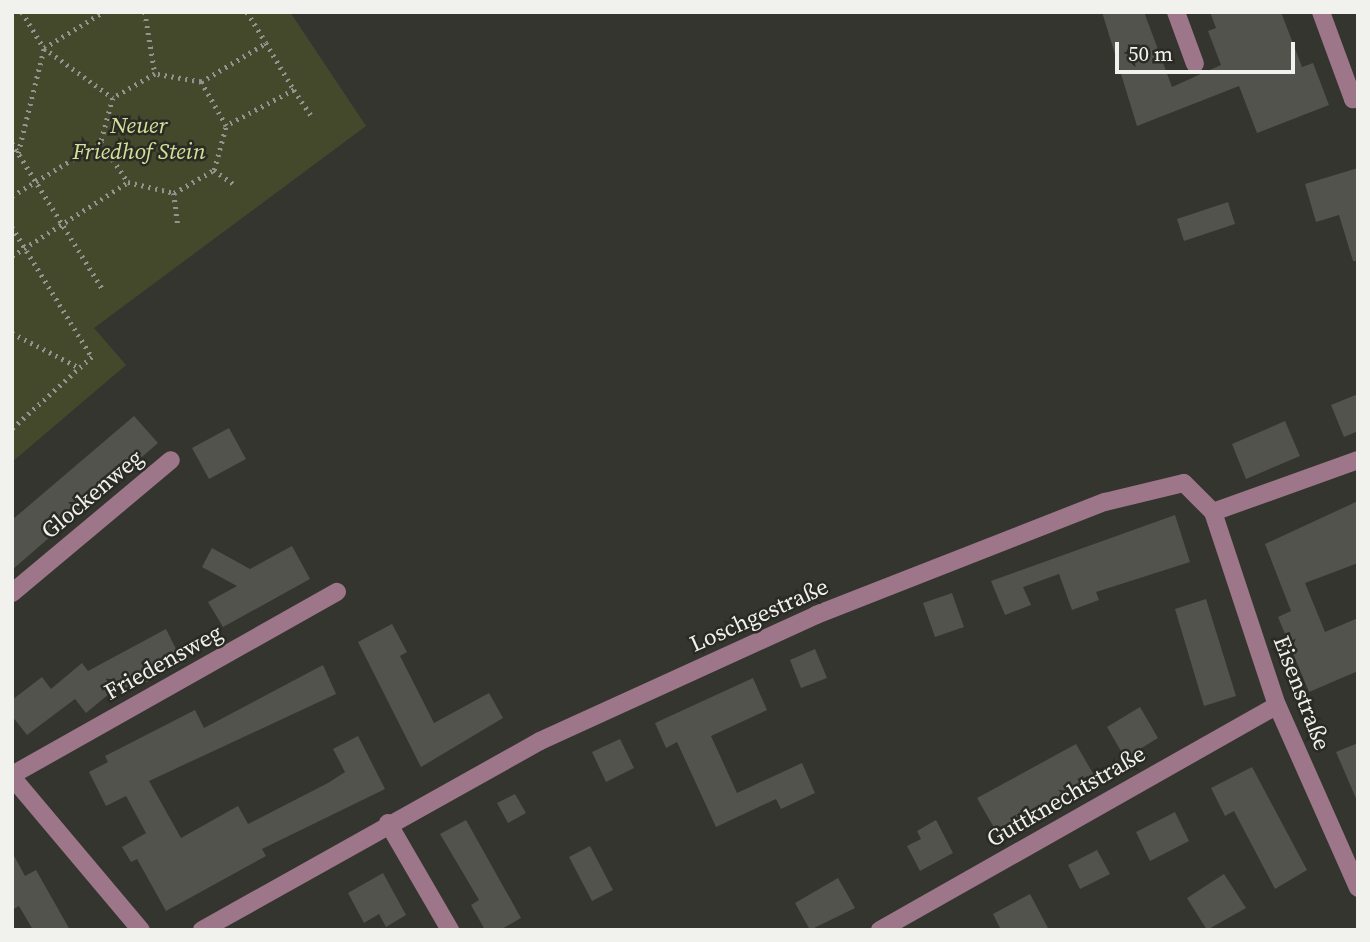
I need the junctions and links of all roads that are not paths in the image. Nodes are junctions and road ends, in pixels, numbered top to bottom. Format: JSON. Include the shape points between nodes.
{"nodes":[{"id":1,"x":1176,"y":12,"type":"edge"},
{"id":2,"x":1321,"y":12,"type":"edge"},
{"id":3,"x":1195,"y":64,"type":"dead end"},
{"id":4,"x":1358,"y":98,"type":"edge"},
{"id":5,"x":170,"y":460,"type":"dead end"},
{"id":6,"x":1358,"y":460,"type":"edge"},
{"id":7,"x":1213,"y":512,"type":"junction"},
{"id":8,"x":338,"y":592,"type":"dead end"},
{"id":9,"x":12,"y":593,"type":"edge"},
{"id":10,"x":1277,"y":705,"type":"junction"},
{"id":11,"x":12,"y":776,"type":"edge"},
{"id":12,"x":388,"y":823,"type":"junction"},
{"id":13,"x":1358,"y":888,"type":"edge"},
{"id":14,"x":141,"y":930,"type":"edge"},
{"id":15,"x":202,"y":930,"type":"edge"},
{"id":16,"x":450,"y":930,"type":"edge"},
{"id":17,"x":880,"y":930,"type":"edge"}],
"edges":[{"from":1,"to":3,"type":"street"},
{"from":2,"to":4,"type":"street","via":[[1353,99]]},
{"from":5,"to":9,"type":"street","name":"Glockenweg"},
{"from":6,"to":7,"type":"street"},
{"from":7,"to":10,"type":"street","name":"Eisenstraße"},
{"from":7,"to":12,"type":"street","name":"Loschgestraße","via":[[1184,483],[1105,502],[816,615],[540,741]]},
{"from":8,"to":11,"type":"street","name":"Friedensweg"},
{"from":10,"to":13,"type":"street","name":"Eisenstraße"},
{"from":10,"to":17,"type":"street","name":"Guttknechtstraße"},
{"from":11,"to":14,"type":"street"},
{"from":12,"to":15,"type":"street","name":"Loschgestraße"},
{"from":12,"to":16,"type":"street"}]}
